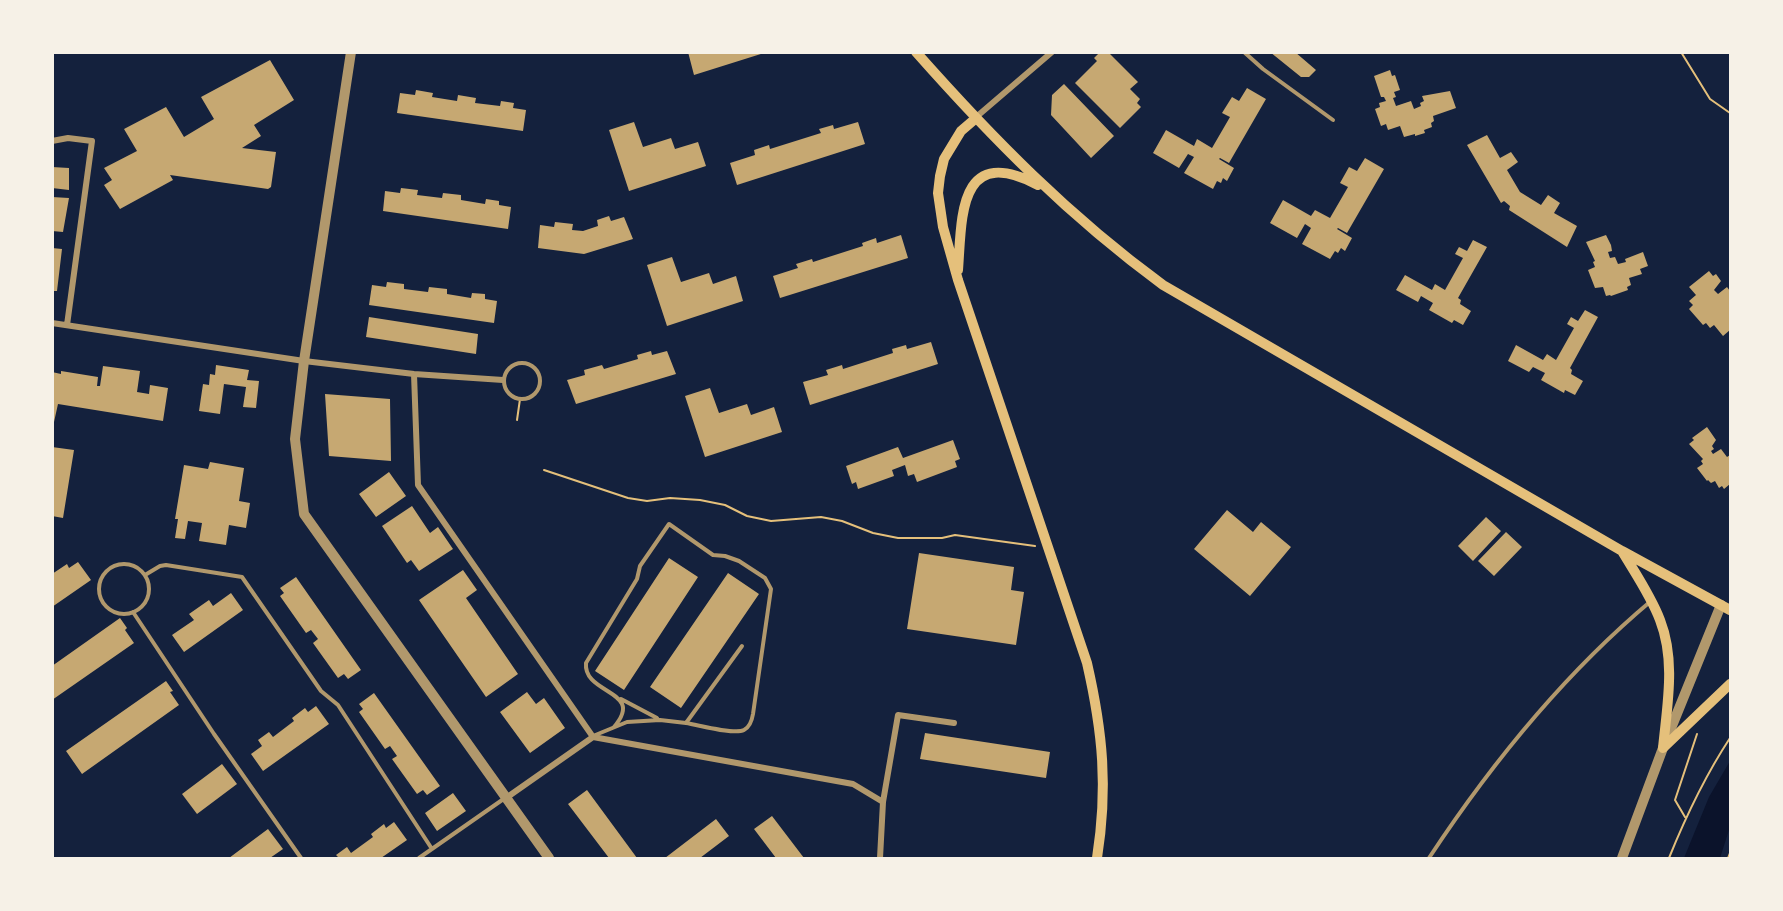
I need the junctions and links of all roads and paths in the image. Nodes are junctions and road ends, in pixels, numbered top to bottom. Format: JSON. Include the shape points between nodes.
{"nodes":[{"id":1,"x":351,"y":52,"type":"edge"},
{"id":2,"x":915,"y":52,"type":"edge"},
{"id":3,"x":1052,"y":52,"type":"edge"},
{"id":4,"x":1244,"y":52,"type":"edge"},
{"id":5,"x":1681,"y":52,"type":"edge"},
{"id":6,"x":1731,"y":113,"type":"edge"},
{"id":7,"x":975,"y":119,"type":"junction"},
{"id":8,"x":1333,"y":120,"type":"dead end"},
{"id":9,"x":52,"y":141,"type":"edge"},
{"id":10,"x":1048,"y":191,"type":"junction"},
{"id":11,"x":958,"y":280,"type":"junction"},
{"id":12,"x":52,"y":323,"type":"edge"},
{"id":13,"x":67,"y":325,"type":"junction"},
{"id":14,"x":303,"y":361,"type":"junction"},
{"id":15,"x":414,"y":374,"type":"junction"},
{"id":16,"x":503,"y":380,"type":"junction"},
{"id":17,"x":520,"y":399,"type":"junction"},
{"id":18,"x":517,"y":420,"type":"dead end"},
{"id":19,"x":544,"y":470,"type":"dead end"},
{"id":20,"x":1048,"y":548,"type":"junction"},
{"id":21,"x":1622,"y":551,"type":"junction"},
{"id":22,"x":145,"y":575,"type":"junction"},
{"id":23,"x":1651,"y":601,"type":"junction"},
{"id":24,"x":1726,"y":608,"type":"edge"},
{"id":25,"x":134,"y":612,"type":"junction"},
{"id":26,"x":742,"y":646,"type":"dead end"},
{"id":27,"x":1731,"y":684,"type":"edge"},
{"id":28,"x":615,"y":696,"type":"junction"},
{"id":29,"x":1704,"y":708,"type":"junction"},
{"id":30,"x":660,"y":720,"type":"junction"},
{"id":31,"x":686,"y":723,"type":"junction"},
{"id":32,"x":954,"y":723,"type":"dead end"},
{"id":33,"x":614,"y":727,"type":"junction"},
{"id":34,"x":593,"y":737,"type":"junction"},
{"id":35,"x":1731,"y":738,"type":"edge"},
{"id":36,"x":1663,"y":748,"type":"junction"},
{"id":37,"x":506,"y":798,"type":"junction"},
{"id":38,"x":883,"y":802,"type":"junction"},
{"id":39,"x":1685,"y":817,"type":"junction"},
{"id":40,"x":432,"y":849,"type":"junction"},
{"id":41,"x":1731,"y":853,"type":"edge"},
{"id":42,"x":301,"y":858,"type":"edge"},
{"id":43,"x":419,"y":858,"type":"edge"},
{"id":44,"x":549,"y":858,"type":"edge"},
{"id":45,"x":880,"y":858,"type":"edge"},
{"id":46,"x":1097,"y":858,"type":"edge"},
{"id":47,"x":1429,"y":858,"type":"edge"},
{"id":48,"x":1622,"y":858,"type":"edge"},
{"id":49,"x":1669,"y":858,"type":"edge"},
{"id":50,"x":1728,"y":858,"type":"edge"}],
"edges":[{"from":1,"to":14,"type":"street"},
{"from":2,"to":7,"type":"main road"},
{"from":3,"to":7,"type":"street"},
{"from":4,"to":8,"type":"lane"},
{"from":5,"to":6,"type":"path","via":[[1710,99]]},
{"from":7,"to":10,"type":"main road"},
{"from":7,"to":11,"type":"main road","via":[[961,131],[944,159],[938,193]]},
{"from":9,"to":13,"type":"street","via":[[92,141]]},
{"from":10,"to":11,"type":"main road","via":[[1010,174],[985,176],[974,184],[964,203]]},
{"from":10,"to":21,"type":"main road","via":[[1163,285]]},
{"from":11,"to":20,"type":"main road"},
{"from":12,"to":13,"type":"street"},
{"from":13,"to":14,"type":"street"},
{"from":14,"to":15,"type":"street"},
{"from":14,"to":37,"type":"street","via":[[295,439],[304,514]]},
{"from":15,"to":16,"type":"street"},
{"from":15,"to":34,"type":"street","via":[[418,484]]},
{"from":16,"to":17,"type":"lane","via":[[507,392]]},
{"from":16,"to":17,"type":"lane","via":[[513,365],[525,362],[536,368],[538,390],[529,398]]},
{"from":17,"to":18,"type":"path"},
{"from":19,"to":20,"type":"path","via":[[628,498],[700,500],[771,521],[822,517],[898,538],[955,535]]},
{"from":20,"to":46,"type":"main road","via":[[1088,663],[1099,721],[1104,791]]},
{"from":21,"to":23,"type":"main road"},
{"from":21,"to":24,"type":"main road"},
{"from":22,"to":25,"type":"lane","via":[[148,596]]},
{"from":22,"to":25,"type":"lane","via":[[122,564],[107,571],[99,586],[103,603],[109,609],[116,613]]},
{"from":22,"to":40,"type":"lane","via":[[166,565],[242,577],[321,690],[338,705]]},
{"from":23,"to":36,"type":"main road","via":[[1666,641],[1669,666]]},
{"from":23,"to":47,"type":"lane","via":[[1550,699],[1480,784]]},
{"from":24,"to":36,"type":"street"},
{"from":25,"to":42,"type":"lane"},
{"from":26,"to":31,"type":"lane"},
{"from":27,"to":29,"type":"main road"},
{"from":28,"to":30,"type":"lane"},
{"from":28,"to":31,"type":"lane","via":[[589,678],[586,663],[637,579],[640,566],[669,524],[713,555],[739,561],[765,578],[771,590],[749,726],[732,731]]},
{"from":28,"to":33,"type":"lane","via":[[623,711]]},
{"from":29,"to":36,"type":"main road"},
{"from":29,"to":39,"type":"path","via":[[1675,800]]},
{"from":30,"to":31,"type":"lane"},
{"from":30,"to":33,"type":"lane"},
{"from":32,"to":38,"type":"street","via":[[898,715]]},
{"from":33,"to":34,"type":"lane"},
{"from":34,"to":37,"type":"street"},
{"from":34,"to":38,"type":"street","via":[[853,784]]},
{"from":35,"to":39,"type":"path"},
{"from":36,"to":48,"type":"street"},
{"from":37,"to":40,"type":"lane"},
{"from":37,"to":44,"type":"street"},
{"from":38,"to":45,"type":"street"},
{"from":39,"to":49,"type":"path"},
{"from":40,"to":43,"type":"lane"},
{"from":41,"to":50,"type":"path"}]}
